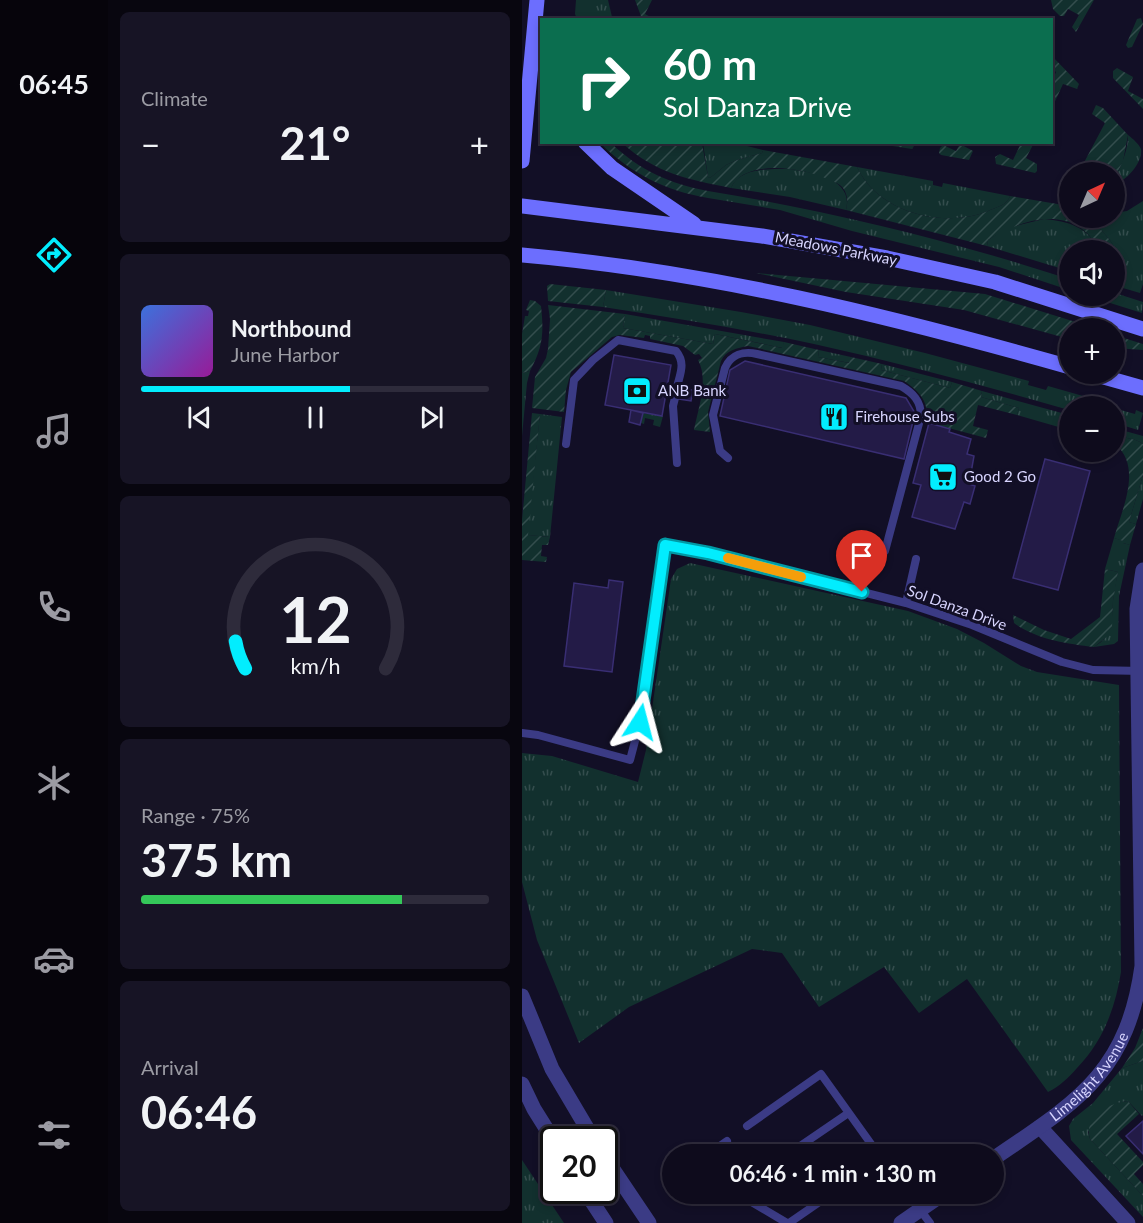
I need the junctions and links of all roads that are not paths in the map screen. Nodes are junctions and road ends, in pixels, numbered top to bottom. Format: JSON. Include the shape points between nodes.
{"nodes":[{"id":1,"x":537,"y":0,"type":"edge"},
{"id":2,"x":535,"y":25,"type":"junction"},
{"id":3,"x":540,"y":41,"type":"edge"},
{"id":4,"x":587,"y":144,"type":"edge"},
{"id":5,"x":522,"y":161,"type":"edge"},
{"id":6,"x":522,"y":206,"type":"edge"},
{"id":7,"x":699,"y":228,"type":"junction"},
{"id":8,"x":522,"y":255,"type":"edge"},
{"id":9,"x":1143,"y":329,"type":"edge"},
{"id":10,"x":1059,"y":364,"type":"edge"},
{"id":11,"x":1125,"y":383,"type":"edge"},
{"id":12,"x":677,"y":387,"type":"dead end"},
{"id":13,"x":1143,"y":388,"type":"edge"},
{"id":14,"x":675,"y":398,"type":"dead end"},
{"id":15,"x":566,"y":444,"type":"dead end"},
{"id":16,"x":728,"y":459,"type":"dead end"},
{"id":17,"x":677,"y":463,"type":"dead end"},
{"id":18,"x":885,"y":551,"type":"dead end"},
{"id":19,"x":916,"y":559,"type":"dead end"},
{"id":20,"x":1143,"y":570,"type":"edge"},
{"id":21,"x":906,"y":603,"type":"junction"},
{"id":22,"x":1141,"y":671,"type":"edge"},
{"id":23,"x":522,"y":733,"type":"edge"},
{"id":24,"x":522,"y":996,"type":"edge"},
{"id":25,"x":522,"y":1084,"type":"edge"},
{"id":26,"x":848,"y":1114,"type":"junction"},
{"id":27,"x":545,"y":1126,"type":"edge"},
{"id":28,"x":586,"y":1126,"type":"edge"},
{"id":29,"x":747,"y":1126,"type":"dead end"},
{"id":30,"x":1040,"y":1127,"type":"junction"},
{"id":31,"x":727,"y":1141,"type":"dead end"},
{"id":32,"x":723,"y":1144,"type":"edge"},
{"id":33,"x":803,"y":1144,"type":"edge"},
{"id":34,"x":871,"y":1144,"type":"edge"},
{"id":35,"x":1004,"y":1152,"type":"edge"},
{"id":36,"x":618,"y":1177,"type":"edge"},
{"id":37,"x":594,"y":1204,"type":"edge"},
{"id":38,"x":755,"y":1204,"type":"edge"},
{"id":39,"x":816,"y":1204,"type":"edge"},
{"id":40,"x":916,"y":1204,"type":"edge"},
{"id":41,"x":929,"y":1204,"type":"edge"},
{"id":42,"x":920,"y":1210,"type":"junction"},
{"id":43,"x":606,"y":1223,"type":"edge"},
{"id":44,"x":649,"y":1223,"type":"edge"},
{"id":45,"x":788,"y":1223,"type":"edge"},
{"id":46,"x":901,"y":1223,"type":"edge"},
{"id":47,"x":930,"y":1223,"type":"edge"},
{"id":48,"x":1128,"y":1223,"type":"edge"}],
"edges":[{"from":1,"to":2,"type":"main road"},
{"from":2,"to":3,"type":"main road"},
{"from":2,"to":5,"type":"main road"},
{"from":4,"to":7,"type":"main road","via":[[612,168]]},
{"from":6,"to":7,"type":"main road","name":"Meadows Parkway"},
{"from":7,"to":9,"type":"main road","name":"Meadows Parkway","via":[[864,254],[985,280]]},
{"from":8,"to":10,"type":"main road","via":[[616,265],[772,292]]},
{"from":11,"to":13,"type":"main road"},
{"from":12,"to":15,"type":"lane","via":[[682,365],[676,351],[618,340],[574,380]]},
{"from":14,"to":17,"type":"lane"},
{"from":16,"to":18,"type":"lane","via":[[720,451],[713,415],[725,368],[740,354],[748,352],[901,386],[918,400],[921,416]]},
{"from":19,"to":21,"type":"lane"},
{"from":20,"to":22,"type":"street","name":"Limelight Avenue","via":[[1137,609]]},
{"from":21,"to":22,"type":"lane","name":"Sol Danza Drive","via":[[1062,662],[1093,670]]},
{"from":21,"to":23,"type":"lane","name":"Sol Danza Drive","via":[[665,545],[640,722],[630,760]]},
{"from":22,"to":30,"type":"street","name":"Limelight Avenue","via":[[1142,966],[1136,1004],[1120,1045],[1100,1074]]},
{"from":24,"to":28,"type":"street","via":[[552,1069]]},
{"from":25,"to":27,"type":"street"},
{"from":26,"to":29,"type":"lane","via":[[821,1074]]},
{"from":26,"to":33,"type":"lane"},
{"from":26,"to":34,"type":"lane"},
{"from":30,"to":35,"type":"street","name":"Limelight Avenue"},
{"from":30,"to":48,"type":"street"},
{"from":31,"to":32,"type":"lane"},
{"from":36,"to":44,"type":"street"},
{"from":37,"to":43,"type":"street"},
{"from":38,"to":45,"type":"lane"},
{"from":39,"to":45,"type":"lane"},
{"from":40,"to":42,"type":"lane"},
{"from":41,"to":42,"type":"street"},
{"from":42,"to":46,"type":"street"},
{"from":42,"to":47,"type":"lane"}]}
